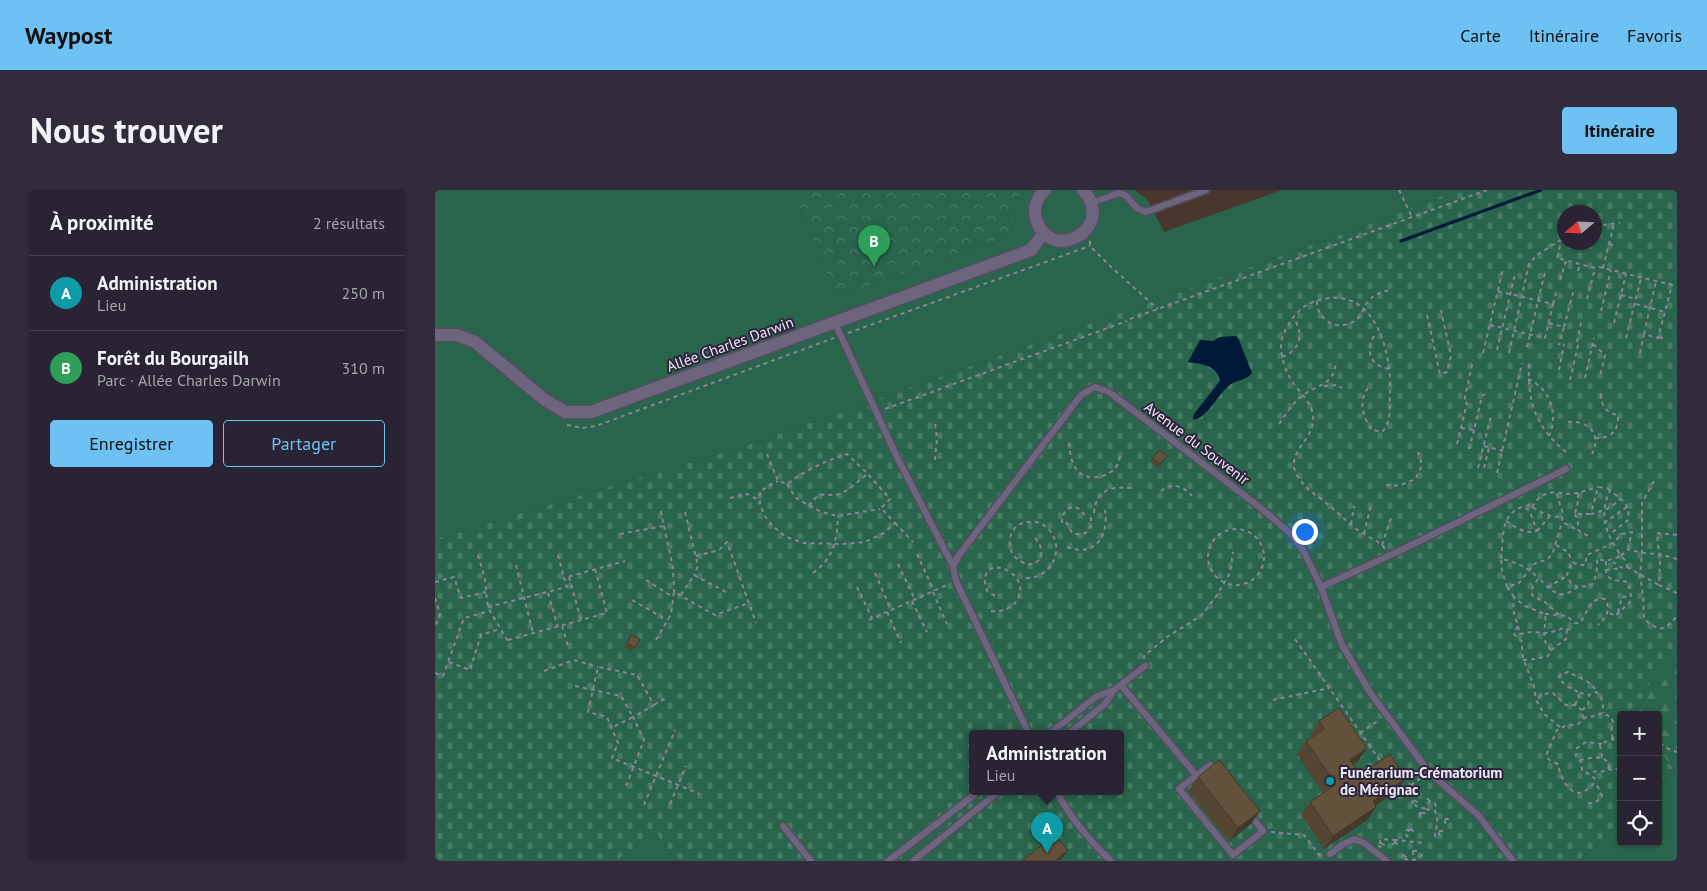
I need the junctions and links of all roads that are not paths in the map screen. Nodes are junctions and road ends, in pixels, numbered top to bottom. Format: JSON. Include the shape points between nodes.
{"nodes":[{"id":1,"x":1045,"y":190,"type":"edge"},
{"id":2,"x":1083,"y":190,"type":"edge"},
{"id":3,"x":1205,"y":190,"type":"edge"},
{"id":4,"x":1091,"y":202,"type":"junction"},
{"id":5,"x":1043,"y":233,"type":"junction"},
{"id":6,"x":835,"y":322,"type":"junction"},
{"id":7,"x":435,"y":335,"type":"edge"},
{"id":8,"x":1566,"y":469,"type":"dead end"},
{"id":9,"x":953,"y":566,"type":"junction"},
{"id":10,"x":1321,"y":587,"type":"junction"},
{"id":11,"x":1145,"y":666,"type":"road end"},
{"id":12,"x":1121,"y":685,"type":"junction"},
{"id":13,"x":1113,"y":690,"type":"junction"},
{"id":14,"x":1027,"y":730,"type":"edge"},
{"id":15,"x":1054,"y":730,"type":"edge"},
{"id":16,"x":1073,"y":730,"type":"edge"},
{"id":17,"x":1197,"y":775,"type":"junction"},
{"id":18,"x":974,"y":795,"type":"edge"},
{"id":19,"x":994,"y":795,"type":"edge"},
{"id":20,"x":1058,"y":795,"type":"edge"},
{"id":21,"x":783,"y":826,"type":"dead end"},
{"id":22,"x":1330,"y":854,"type":"road end"},
{"id":23,"x":811,"y":861,"type":"edge"},
{"id":24,"x":888,"y":861,"type":"edge"},
{"id":25,"x":913,"y":861,"type":"edge"},
{"id":26,"x":1111,"y":861,"type":"edge"},
{"id":27,"x":1387,"y":861,"type":"edge"},
{"id":28,"x":1513,"y":861,"type":"edge"}],
"edges":[{"from":1,"to":5,"type":"street","via":[[1037,200],[1035,215]]},
{"from":2,"to":4,"type":"street"},
{"from":3,"to":4,"type":"lane","via":[[1147,212],[1137,208],[1125,194]]},
{"from":4,"to":5,"type":"street","via":[[1093,216],[1083,234],[1064,241]]},
{"from":5,"to":6,"type":"street","name":"Allée Charles Darwin","via":[[1031,250]]},
{"from":6,"to":7,"type":"street","name":"Allée Charles Darwin","via":[[591,412],[565,412],[545,400],[475,342],[457,336]]},
{"from":6,"to":9,"type":"lane","via":[[897,457]]},
{"from":8,"to":10,"type":"lane"},
{"from":9,"to":10,"type":"lane","name":"Avenue du Souvenir","via":[[1081,395],[1095,387],[1109,392],[1291,534],[1303,550]]},
{"from":9,"to":14,"type":"lane","via":[[956,581]]},
{"from":10,"to":28,"type":"lane","name":"Avenue du Souvenir","via":[[1342,645],[1371,694],[1429,772],[1479,816]]},
{"from":11,"to":12,"type":"lane"},
{"from":12,"to":13,"type":"lane"},
{"from":12,"to":17,"type":"lane"},
{"from":13,"to":15,"type":"lane","via":[[1097,696]]},
{"from":13,"to":16,"type":"lane","via":[[1105,704]]},
{"from":17,"to":17,"type":"lane","via":[[1209,765],[1263,831],[1233,856],[1179,789]]},
{"from":18,"to":24,"type":"lane"},
{"from":19,"to":25,"type":"lane"},
{"from":20,"to":26,"type":"lane","via":[[1087,837]]},
{"from":21,"to":23,"type":"lane"},
{"from":22,"to":27,"type":"lane","via":[[1354,839]]}]}
